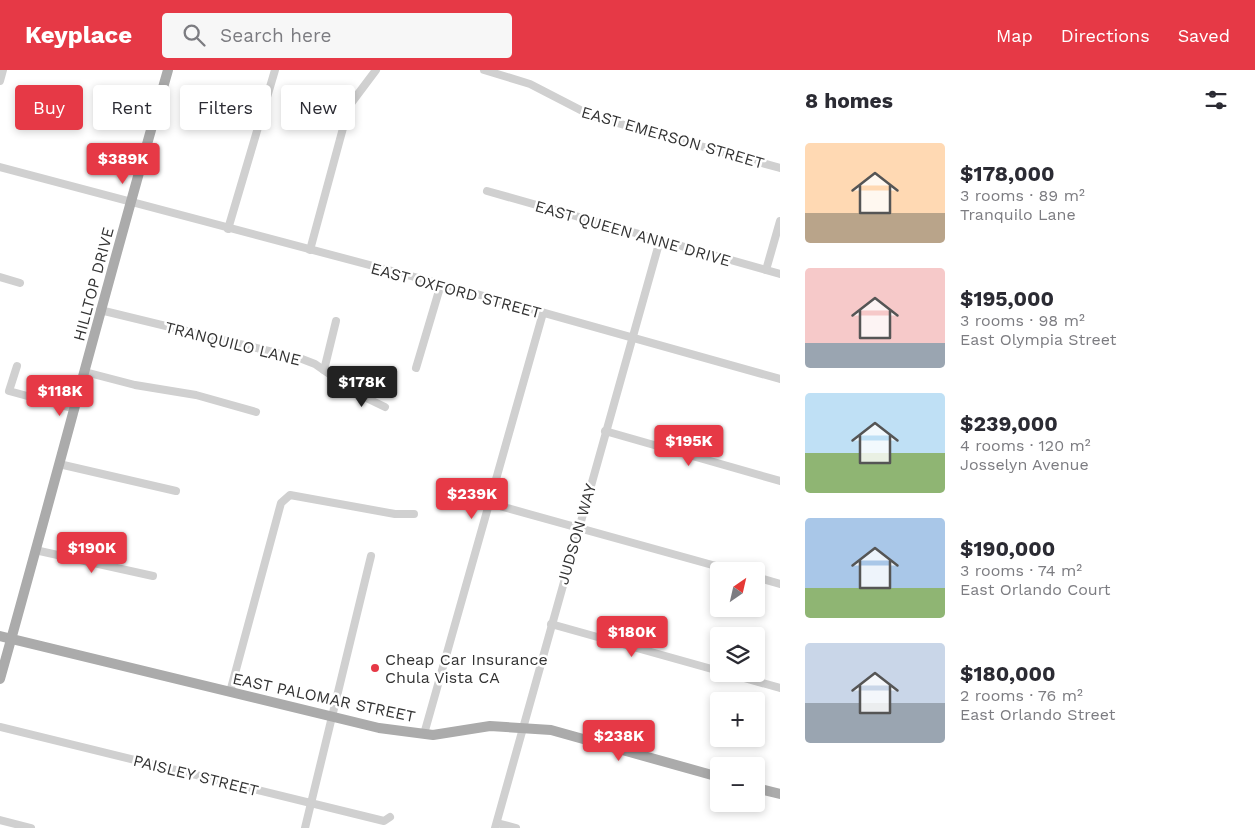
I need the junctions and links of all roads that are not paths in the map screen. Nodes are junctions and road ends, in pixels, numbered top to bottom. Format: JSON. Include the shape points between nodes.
{"nodes":[{"id":1,"x":3,"y":70,"type":"edge"},
{"id":2,"x":168,"y":70,"type":"edge"},
{"id":3,"x":275,"y":70,"type":"edge"},
{"id":4,"x":376,"y":70,"type":"edge"},
{"id":5,"x":484,"y":70,"type":"edge"},
{"id":6,"x":0,"y":81,"type":"edge"},
{"id":7,"x":0,"y":167,"type":"edge"},
{"id":8,"x":780,"y":168,"type":"edge"},
{"id":9,"x":487,"y":191,"type":"dead end"},
{"id":10,"x":132,"y":204,"type":"junction"},
{"id":11,"x":780,"y":221,"type":"edge"},
{"id":12,"x":228,"y":229,"type":"junction"},
{"id":13,"x":660,"y":240,"type":"junction"},
{"id":14,"x":310,"y":250,"type":"junction"},
{"id":15,"x":766,"y":270,"type":"junction"},
{"id":16,"x":780,"y":274,"type":"edge"},
{"id":17,"x":0,"y":277,"type":"edge"},
{"id":18,"x":20,"y":283,"type":"dead end"},
{"id":19,"x":441,"y":284,"type":"junction"},
{"id":20,"x":100,"y":310,"type":"junction"},
{"id":21,"x":543,"y":314,"type":"junction"},
{"id":22,"x":336,"y":321,"type":"dead end"},
{"id":23,"x":632,"y":338,"type":"junction"},
{"id":24,"x":17,"y":366,"type":"dead end"},
{"id":25,"x":416,"y":368,"type":"dead end"},
{"id":26,"x":324,"y":370,"type":"junction"},
{"id":27,"x":86,"y":372,"type":"junction"},
{"id":28,"x":780,"y":379,"type":"edge"},
{"id":29,"x":385,"y":408,"type":"dead end"},
{"id":30,"x":75,"y":409,"type":"junction"},
{"id":31,"x":256,"y":412,"type":"dead end"},
{"id":32,"x":605,"y":431,"type":"junction"},
{"id":33,"x":59,"y":464,"type":"junction"},
{"id":34,"x":780,"y":481,"type":"edge"},
{"id":35,"x":176,"y":491,"type":"dead end"},
{"id":36,"x":489,"y":503,"type":"junction"},
{"id":37,"x":414,"y":514,"type":"dead end"},
{"id":38,"x":578,"y":528,"type":"junction"},
{"id":39,"x":35,"y":550,"type":"junction"},
{"id":40,"x":371,"y":556,"type":"dead end"},
{"id":41,"x":710,"y":564,"type":"edge"},
{"id":42,"x":153,"y":576,"type":"dead end"},
{"id":43,"x":765,"y":580,"type":"edge"},
{"id":44,"x":780,"y":584,"type":"edge"},
{"id":45,"x":552,"y":624,"type":"junction"},
{"id":46,"x":0,"y":636,"type":"edge"},
{"id":47,"x":11,"y":639,"type":"junction"},
{"id":48,"x":710,"y":668,"type":"edge"},
{"id":49,"x":0,"y":679,"type":"edge"},
{"id":50,"x":759,"y":682,"type":"edge"},
{"id":51,"x":780,"y":688,"type":"edge"},
{"id":52,"x":230,"y":692,"type":"junction"},
{"id":53,"x":333,"y":718,"type":"junction"},
{"id":54,"x":523,"y":726,"type":"junction"},
{"id":55,"x":0,"y":727,"type":"edge"},
{"id":56,"x":424,"y":734,"type":"junction"},
{"id":57,"x":710,"y":774,"type":"edge"},
{"id":58,"x":765,"y":790,"type":"edge"},
{"id":59,"x":780,"y":794,"type":"edge"},
{"id":60,"x":311,"y":803,"type":"junction"},
{"id":61,"x":390,"y":817,"type":"dead end"},
{"id":62,"x":0,"y":820,"type":"edge"},
{"id":63,"x":496,"y":825,"type":"edge"},
{"id":64,"x":31,"y":828,"type":"edge"},
{"id":65,"x":305,"y":828,"type":"edge"},
{"id":66,"x":516,"y":828,"type":"edge"}],
"edges":[{"from":1,"to":6,"type":"street"},
{"from":2,"to":10,"type":"main road","name":"HILLTOP DRIVE"},
{"from":3,"to":12,"type":"street"},
{"from":4,"to":14,"type":"street","via":[[349,106]]},
{"from":5,"to":8,"type":"street","name":"EAST EMERSON STREET","via":[[530,84],[592,116]]},
{"from":7,"to":10,"type":"street","name":"EAST OXFORD STREET"},
{"from":9,"to":13,"type":"street","name":"EAST QUEEN ANNE DRIVE"},
{"from":10,"to":12,"type":"street","name":"EAST OXFORD STREET"},
{"from":10,"to":20,"type":"main road","name":"HILLTOP DRIVE"},
{"from":11,"to":15,"type":"street"},
{"from":12,"to":14,"type":"street","name":"EAST OXFORD STREET"},
{"from":13,"to":15,"type":"street","name":"EAST QUEEN ANNE DRIVE"},
{"from":13,"to":23,"type":"street","name":"JUDSON WAY"},
{"from":14,"to":19,"type":"street","name":"EAST OXFORD STREET"},
{"from":15,"to":16,"type":"street","name":"EAST QUEEN ANNE DRIVE"},
{"from":17,"to":18,"type":"street"},
{"from":19,"to":21,"type":"street","name":"EAST OXFORD STREET"},
{"from":19,"to":25,"type":"street"},
{"from":20,"to":26,"type":"street","name":"TRANQUILO LANE","via":[[302,359]]},
{"from":20,"to":27,"type":"main road","name":"HILLTOP DRIVE"},
{"from":21,"to":23,"type":"street","name":"EAST OXFORD STREET"},
{"from":21,"to":36,"type":"street"},
{"from":22,"to":26,"type":"street"},
{"from":23,"to":28,"type":"street","name":"EAST OXFORD STREET"},
{"from":23,"to":32,"type":"street","name":"JUDSON WAY"},
{"from":24,"to":30,"type":"street","via":[[9,391]]},
{"from":26,"to":29,"type":"street","name":"TRANQUILO LANE"},
{"from":27,"to":30,"type":"main road","name":"HILLTOP DRIVE"},
{"from":27,"to":31,"type":"street","via":[[135,385],[196,395]]},
{"from":30,"to":33,"type":"main road","name":"HILLTOP DRIVE"},
{"from":32,"to":34,"type":"street"},
{"from":32,"to":38,"type":"street","name":"JUDSON WAY"},
{"from":33,"to":35,"type":"street"},
{"from":33,"to":39,"type":"main road","name":"HILLTOP DRIVE"},
{"from":36,"to":38,"type":"street"},
{"from":36,"to":56,"type":"street"},
{"from":37,"to":52,"type":"street","via":[[395,514],[290,495],[284,498]]},
{"from":38,"to":41,"type":"street"},
{"from":38,"to":45,"type":"street","name":"JUDSON WAY"},
{"from":39,"to":42,"type":"street"},
{"from":39,"to":47,"type":"main road","name":"HILLTOP DRIVE"},
{"from":40,"to":53,"type":"street"},
{"from":43,"to":44,"type":"street"},
{"from":45,"to":48,"type":"street"},
{"from":45,"to":54,"type":"street","name":"JUDSON WAY"},
{"from":46,"to":47,"type":"main road","name":"EAST PALOMAR STREET"},
{"from":47,"to":49,"type":"main road","name":"HILLTOP DRIVE"},
{"from":47,"to":52,"type":"main road","name":"EAST PALOMAR STREET"},
{"from":50,"to":51,"type":"street"},
{"from":52,"to":53,"type":"main road","name":"EAST PALOMAR STREET"},
{"from":53,"to":56,"type":"main road","name":"EAST PALOMAR STREET"},
{"from":53,"to":60,"type":"street"},
{"from":54,"to":56,"type":"main road","name":"EAST PALOMAR STREET","via":[[490,726],[450,734]]},
{"from":54,"to":57,"type":"main road","name":"EAST PALOMAR STREET","via":[[551,730]]},
{"from":54,"to":63,"type":"street","name":"JUDSON WAY"},
{"from":55,"to":60,"type":"street","name":"PAISLEY STREET"},
{"from":58,"to":59,"type":"main road"},
{"from":60,"to":61,"type":"street","name":"PAISLEY STREET","via":[[384,821]]},
{"from":60,"to":65,"type":"street"},
{"from":62,"to":64,"type":"street"},
{"from":63,"to":66,"type":"street"}]}
